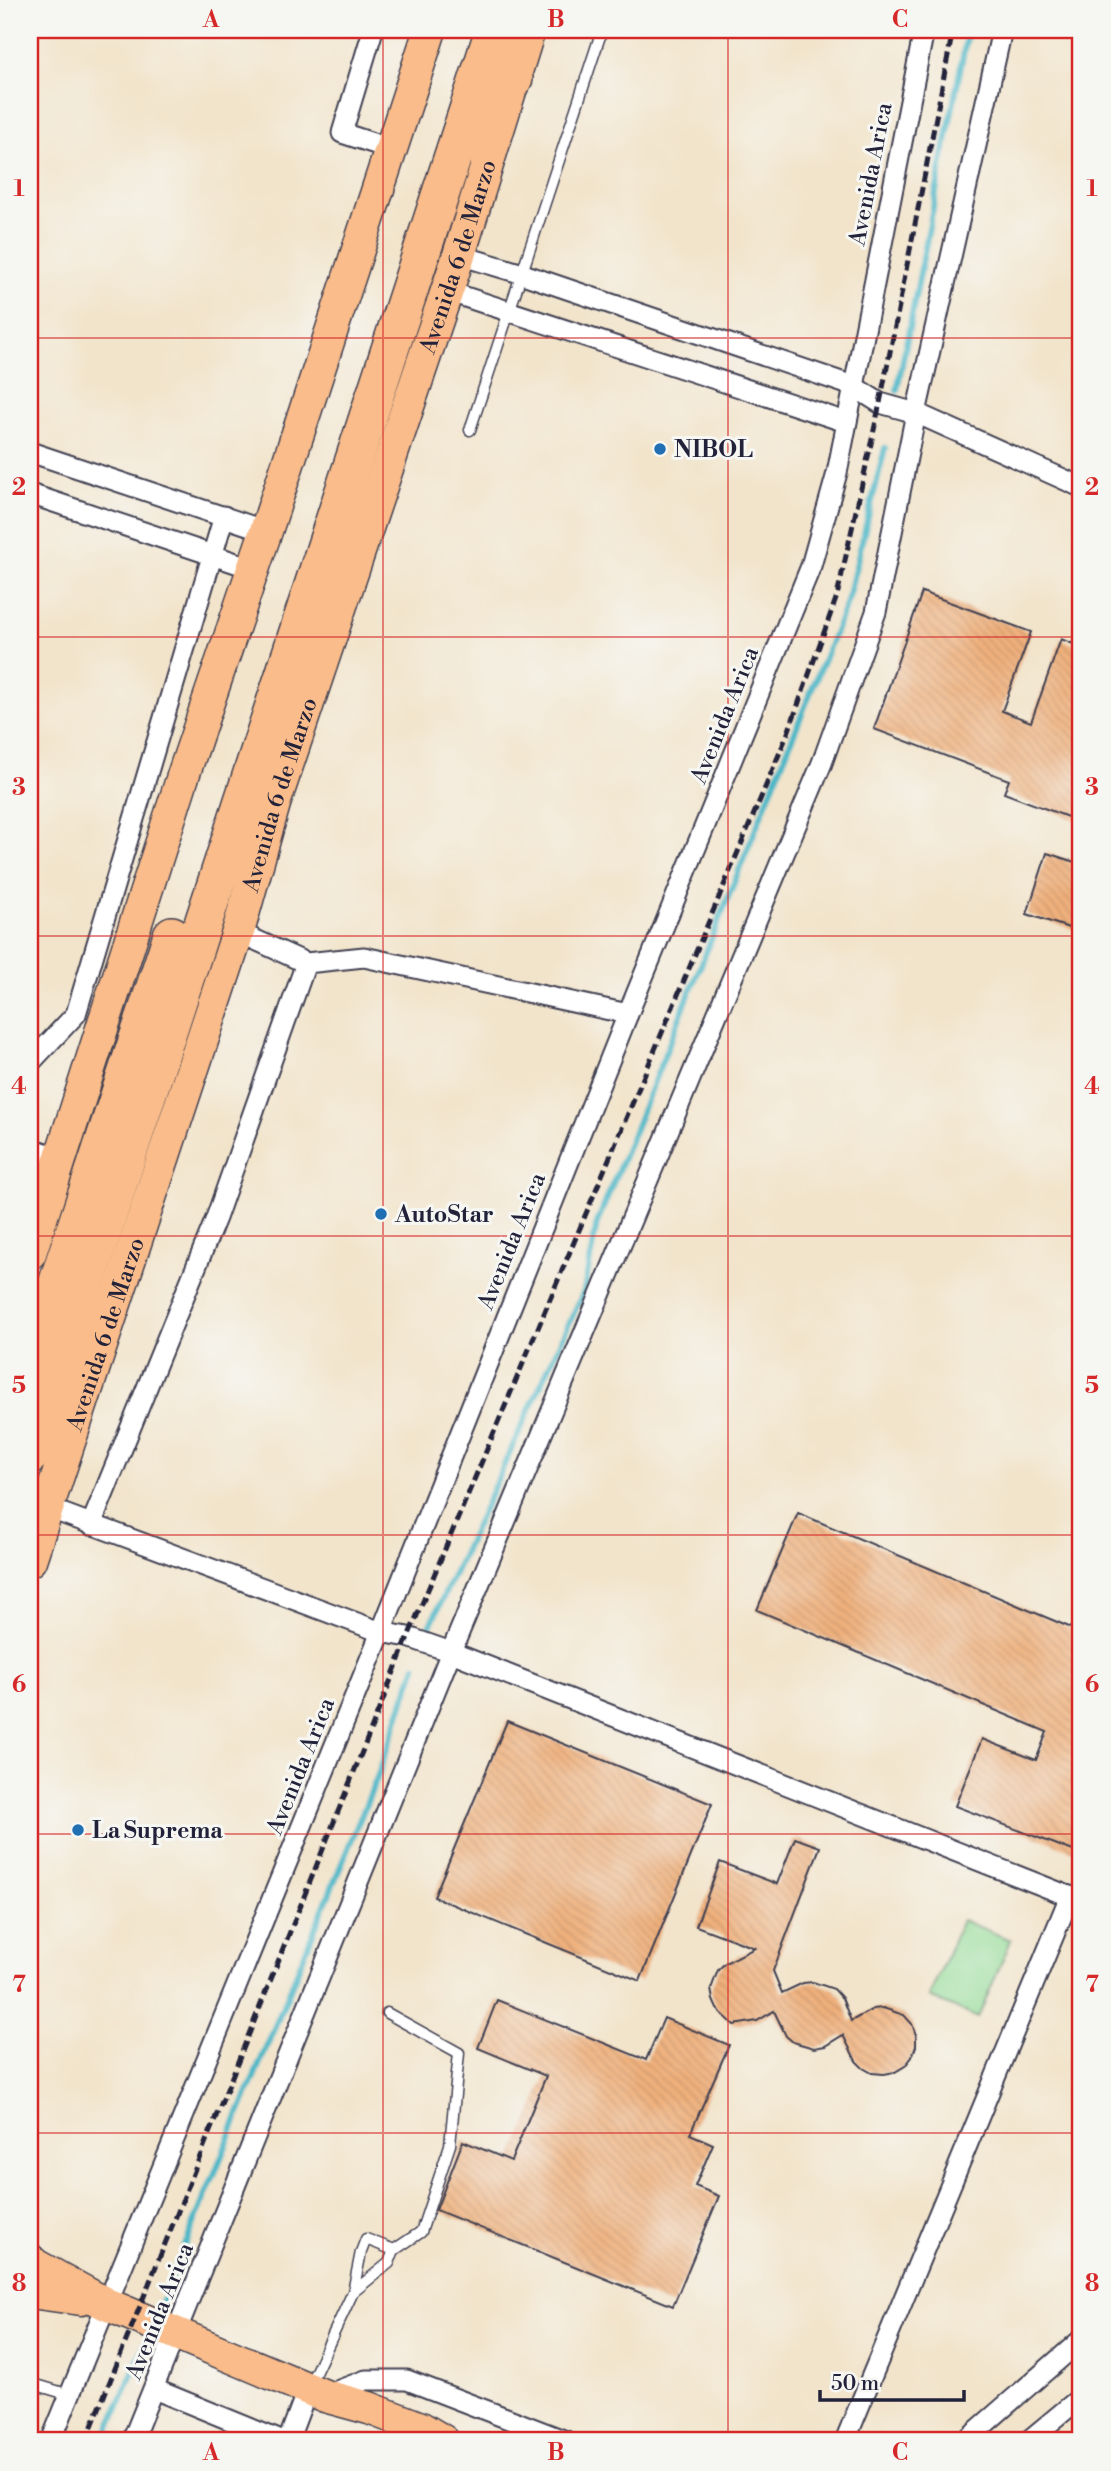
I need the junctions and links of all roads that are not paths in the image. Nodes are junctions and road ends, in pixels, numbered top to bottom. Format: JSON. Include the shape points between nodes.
{"nodes":[{"id":1,"x":373,"y":30,"type":"edge"},
{"id":2,"x":430,"y":30,"type":"edge"},
{"id":3,"x":470,"y":30,"type":"edge"},
{"id":4,"x":494,"y":30,"type":"edge"},
{"id":5,"x":530,"y":30,"type":"edge"},
{"id":6,"x":602,"y":30,"type":"edge"},
{"id":7,"x":924,"y":30,"type":"edge"},
{"id":8,"x":1002,"y":30,"type":"edge"},
{"id":9,"x":514,"y":78,"type":"junction"},
{"id":10,"x":391,"y":149,"type":"junction"},
{"id":11,"x":444,"y":181,"type":"junction"},
{"id":12,"x":459,"y":255,"type":"junction"},
{"id":13,"x":523,"y":274,"type":"junction"},
{"id":14,"x":447,"y":291,"type":"junction"},
{"id":15,"x":510,"y":311,"type":"junction"},
{"id":16,"x":853,"y":386,"type":"junction"},
{"id":17,"x":916,"y":413,"type":"junction"},
{"id":18,"x":846,"y":422,"type":"junction"},
{"id":19,"x":470,"y":429,"type":"dead end"},
{"id":20,"x":30,"y":452,"type":"edge"},
{"id":21,"x":1081,"y":487,"type":"edge"},
{"id":22,"x":30,"y":494,"type":"edge"},
{"id":23,"x":224,"y":516,"type":"junction"},
{"id":24,"x":267,"y":531,"type":"junction"},
{"id":25,"x":212,"y":555,"type":"junction"},
{"id":26,"x":254,"y":569,"type":"junction"},
{"id":27,"x":238,"y":932,"type":"junction"},
{"id":28,"x":306,"y":963,"type":"junction"},
{"id":29,"x":628,"y":1014,"type":"junction"},
{"id":30,"x":30,"y":1063,"type":"edge"},
{"id":31,"x":30,"y":1148,"type":"edge"},
{"id":32,"x":61,"y":1158,"type":"junction"},
{"id":33,"x":40,"y":1188,"type":"edge"},
{"id":34,"x":30,"y":1253,"type":"edge"},
{"id":35,"x":30,"y":1366,"type":"edge"},
{"id":36,"x":30,"y":1455,"type":"edge"},
{"id":37,"x":48,"y":1508,"type":"junction"},
{"id":38,"x":91,"y":1525,"type":"junction"},
{"id":39,"x":30,"y":1560,"type":"edge"},
{"id":40,"x":381,"y":1632,"type":"junction"},
{"id":41,"x":451,"y":1652,"type":"junction"},
{"id":42,"x":1076,"y":1898,"type":"edge"},
{"id":43,"x":387,"y":2013,"type":"dead end"},
{"id":44,"x":394,"y":2249,"type":"junction"},
{"id":45,"x":30,"y":2260,"type":"edge"},
{"id":46,"x":30,"y":2292,"type":"edge"},
{"id":47,"x":353,"y":2292,"type":"junction"},
{"id":48,"x":106,"y":2304,"type":"junction"},
{"id":49,"x":177,"y":2333,"type":"junction"},
{"id":50,"x":1081,"y":2340,"type":"edge"},
{"id":51,"x":30,"y":2383,"type":"edge"},
{"id":52,"x":154,"y":2389,"type":"junction"},
{"id":53,"x":316,"y":2392,"type":"junction"},
{"id":54,"x":70,"y":2395,"type":"junction"},
{"id":55,"x":1081,"y":2397,"type":"edge"},
{"id":56,"x":51,"y":2441,"type":"edge"},
{"id":57,"x":132,"y":2441,"type":"edge"},
{"id":58,"x":281,"y":2441,"type":"edge"},
{"id":59,"x":288,"y":2441,"type":"edge"},
{"id":60,"x":413,"y":2441,"type":"edge"},
{"id":61,"x":443,"y":2441,"type":"edge"},
{"id":62,"x":566,"y":2441,"type":"edge"},
{"id":63,"x":845,"y":2441,"type":"edge"},
{"id":64,"x":965,"y":2441,"type":"edge"},
{"id":65,"x":1028,"y":2441,"type":"edge"}],
"edges":[{"from":1,"to":10,"type":"street","via":[[342,133]]},
{"from":2,"to":10,"type":"main road"},
{"from":3,"to":35,"type":"highway"},
{"from":4,"to":11,"type":"highway","name":"Avenida 6 de Marzo"},
{"from":5,"to":9,"type":"main road","name":"Avenida 6 de Marzo"},
{"from":6,"to":13,"type":"lane"},
{"from":7,"to":16,"type":"street","name":"Avenida Arica"},
{"from":8,"to":17,"type":"street","name":"Avenida Arica"},
{"from":9,"to":11,"type":"highway"},
{"from":9,"to":12,"type":"main road","name":"Avenida 6 de Marzo"},
{"from":10,"to":24,"type":"main road"},
{"from":11,"to":36,"type":"highway","name":"Avenida 6 de Marzo"},
{"from":12,"to":13,"type":"street"},
{"from":12,"to":14,"type":"main road","name":"Avenida 6 de Marzo"},
{"from":13,"to":15,"type":"lane"},
{"from":13,"to":16,"type":"street"},
{"from":14,"to":15,"type":"street"},
{"from":14,"to":27,"type":"main road","name":"Avenida 6 de Marzo","via":[[274,804]]},
{"from":15,"to":18,"type":"street"},
{"from":15,"to":19,"type":"lane"},
{"from":16,"to":17,"type":"street","via":[[880,403]]},
{"from":16,"to":18,"type":"street","name":"Avenida Arica"},
{"from":17,"to":21,"type":"street"},
{"from":17,"to":41,"type":"street","name":"Avenida Arica","via":[[876,612],[822,763]]},
{"from":18,"to":29,"type":"street","name":"Avenida Arica","via":[[811,566]]},
{"from":20,"to":23,"type":"street"},
{"from":22,"to":25,"type":"street"},
{"from":23,"to":24,"type":"street"},
{"from":23,"to":25,"type":"street"},
{"from":24,"to":26,"type":"main road"},
{"from":25,"to":26,"type":"street"},
{"from":25,"to":30,"type":"street","via":[[76,1014]]},
{"from":26,"to":32,"type":"main road"},
{"from":27,"to":28,"type":"street"},
{"from":27,"to":37,"type":"main road","name":"Avenida 6 de Marzo"},
{"from":28,"to":29,"type":"street","via":[[364,957]]},
{"from":28,"to":38,"type":"street","via":[[216,1218]]},
{"from":29,"to":40,"type":"street","name":"Avenida Arica"},
{"from":31,"to":32,"type":"street"},
{"from":32,"to":33,"type":"main road"},
{"from":33,"to":34,"type":"main road"},
{"from":37,"to":38,"type":"street"},
{"from":37,"to":39,"type":"main road","name":"Avenida 6 de Marzo"},
{"from":38,"to":40,"type":"street"},
{"from":40,"to":41,"type":"street"},
{"from":40,"to":48,"type":"street","name":"Avenida Arica"},
{"from":41,"to":42,"type":"street"},
{"from":41,"to":49,"type":"street","name":"Avenida Arica"},
{"from":42,"to":63,"type":"street"},
{"from":43,"to":44,"type":"lane","via":[[459,2053],[450,2145],[421,2232]]},
{"from":44,"to":47,"type":"lane","via":[[389,2263]]},
{"from":44,"to":47,"type":"lane","via":[[366,2239]]},
{"from":45,"to":48,"type":"main road"},
{"from":46,"to":48,"type":"main road"},
{"from":47,"to":53,"type":"lane"},
{"from":48,"to":49,"type":"main road"},
{"from":48,"to":54,"type":"street","name":"Avenida Arica"},
{"from":49,"to":52,"type":"street","name":"Avenida Arica"},
{"from":49,"to":53,"type":"main road"},
{"from":50,"to":64,"type":"street"},
{"from":51,"to":54,"type":"lane"},
{"from":52,"to":57,"type":"street","name":"Avenida Arica"},
{"from":52,"to":58,"type":"street"},
{"from":53,"to":59,"type":"street"},
{"from":53,"to":60,"type":"main road","via":[[363,2421]]},
{"from":53,"to":61,"type":"main road","via":[[421,2428]]},
{"from":53,"to":62,"type":"street","via":[[366,2380],[407,2380]]},
{"from":54,"to":56,"type":"street","name":"Avenida Arica"},
{"from":55,"to":65,"type":"street"}]}
